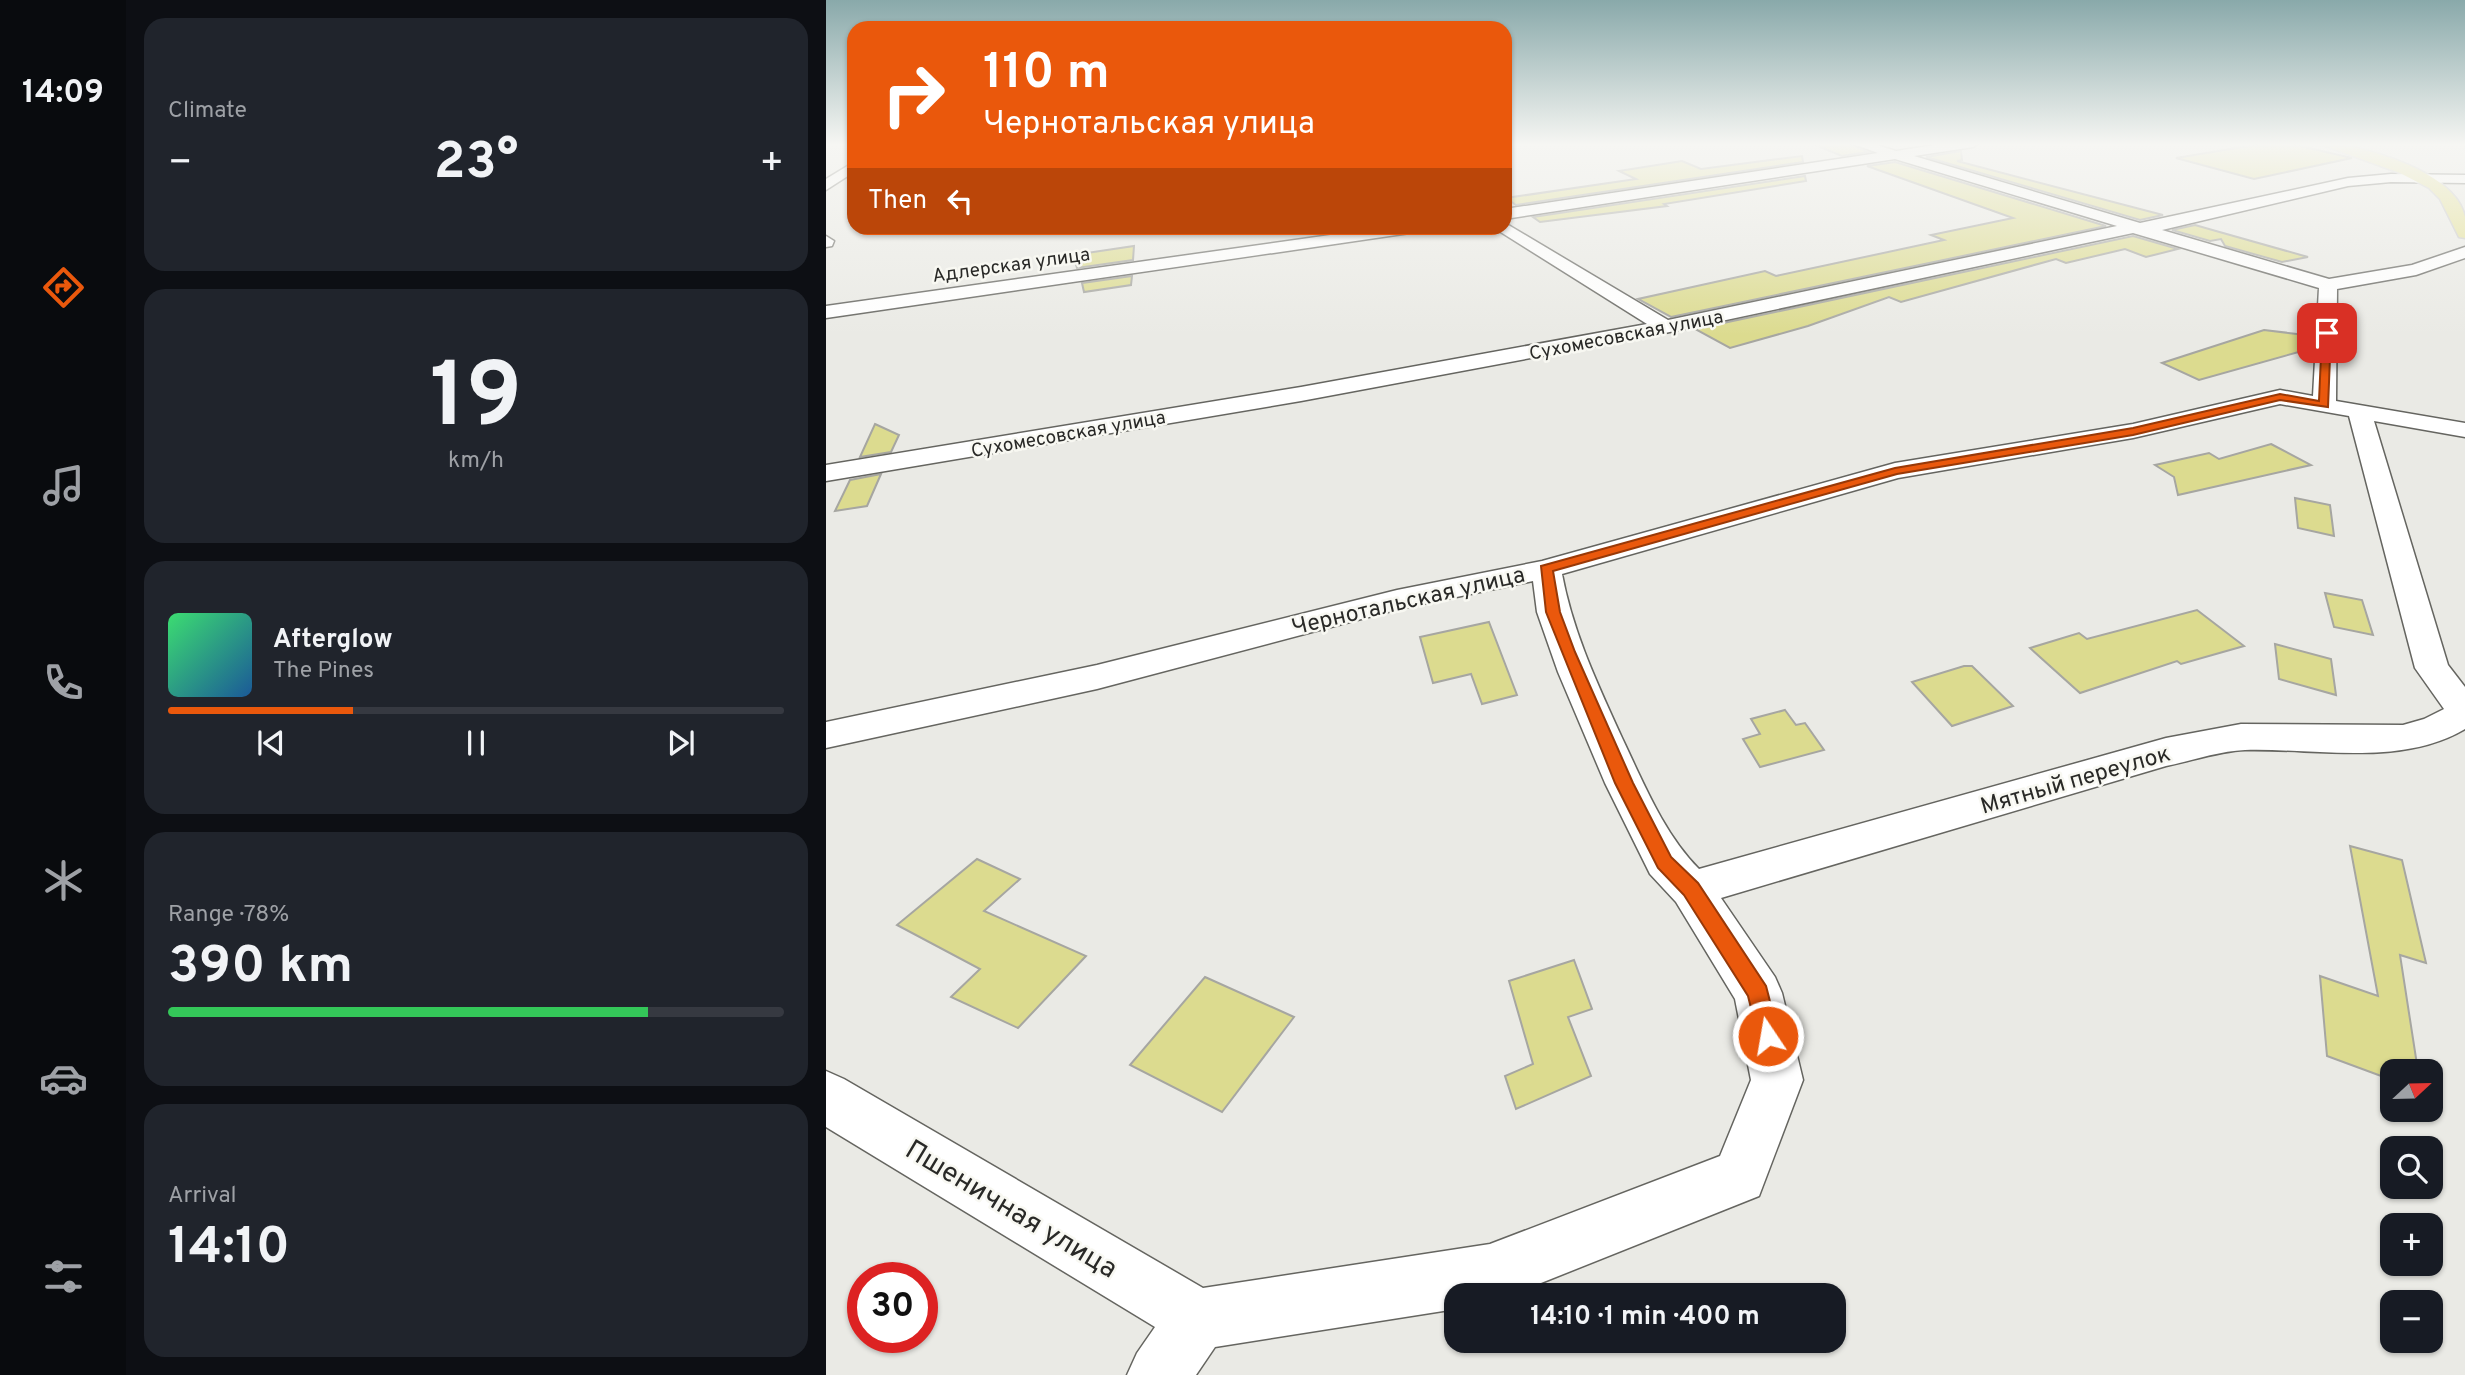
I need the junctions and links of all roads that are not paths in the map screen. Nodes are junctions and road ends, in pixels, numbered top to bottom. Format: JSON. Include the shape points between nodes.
{"nodes":[{"id":1,"x":1552,"y":207,"type":"edge"},
{"id":2,"x":2066,"y":207,"type":"edge"},
{"id":3,"x":2239,"y":207,"type":"edge"},
{"id":4,"x":2451,"y":207,"type":"edge"},
{"id":5,"x":1512,"y":213,"type":"edge"},
{"id":6,"x":2133,"y":228,"type":"junction"},
{"id":7,"x":1512,"y":233,"type":"edge"},
{"id":8,"x":2465,"y":233,"type":"edge"},
{"id":9,"x":1361,"y":235,"type":"edge"},
{"id":10,"x":2465,"y":252,"type":"edge"},
{"id":11,"x":2328,"y":285,"type":"junction"},
{"id":12,"x":826,"y":312,"type":"edge"},
{"id":13,"x":1665,"y":327,"type":"junction"},
{"id":14,"x":2324,"y":405,"type":"junction"},
{"id":15,"x":2359,"y":411,"type":"junction"},
{"id":16,"x":2465,"y":430,"type":"edge"},
{"id":17,"x":826,"y":473,"type":"edge"},
{"id":18,"x":1546,"y":569,"type":"junction"},
{"id":19,"x":2465,"y":713,"type":"edge"},
{"id":20,"x":826,"y":735,"type":"edge"},
{"id":21,"x":1691,"y":889,"type":"junction"},
{"id":22,"x":826,"y":1097,"type":"edge"},
{"id":23,"x":1198,"y":1319,"type":"junction"},
{"id":24,"x":1159,"y":1375,"type":"edge"}],
"edges":[{"from":1,"to":5,"type":"street"},
{"from":2,"to":6,"type":"street"},
{"from":3,"to":6,"type":"street","name":"Сухомесовская улица"},
{"from":4,"to":8,"type":"main road"},
{"from":6,"to":11,"type":"street"},
{"from":6,"to":13,"type":"street","name":"Сухомесовская улица"},
{"from":7,"to":13,"type":"street"},
{"from":9,"to":12,"type":"street","name":"Адлерская улица"},
{"from":10,"to":11,"type":"street","via":[[2416,270]]},
{"from":11,"to":14,"type":"street"},
{"from":13,"to":17,"type":"street","name":"Сухомесовская улица","via":[[1301,394]]},
{"from":14,"to":15,"type":"street","name":"Чернотальская улица"},
{"from":14,"to":18,"type":"street","name":"Чернотальская улица","via":[[2280,397],[2133,431],[1895,471]]},
{"from":15,"to":16,"type":"street","name":"Чернотальская улица"},
{"from":15,"to":19,"type":"street","via":[[2432,668]]},
{"from":18,"to":20,"type":"street","name":"Чернотальская улица","via":[[1397,600],[1097,677]]},
{"from":18,"to":21,"type":"street","via":[[1553,612],[1624,783],[1664,862]]},
{"from":19,"to":21,"type":"street","name":"Мятный переулок","via":[[2435,730],[2403,738],[2241,737],[2166,752]]},
{"from":21,"to":23,"type":"street","via":[[1758,993],[1777,1080],[1739,1176],[1490,1273]]},
{"from":22,"to":23,"type":"street","name":"Пшеничная улица"},
{"from":23,"to":24,"type":"street"}]}
